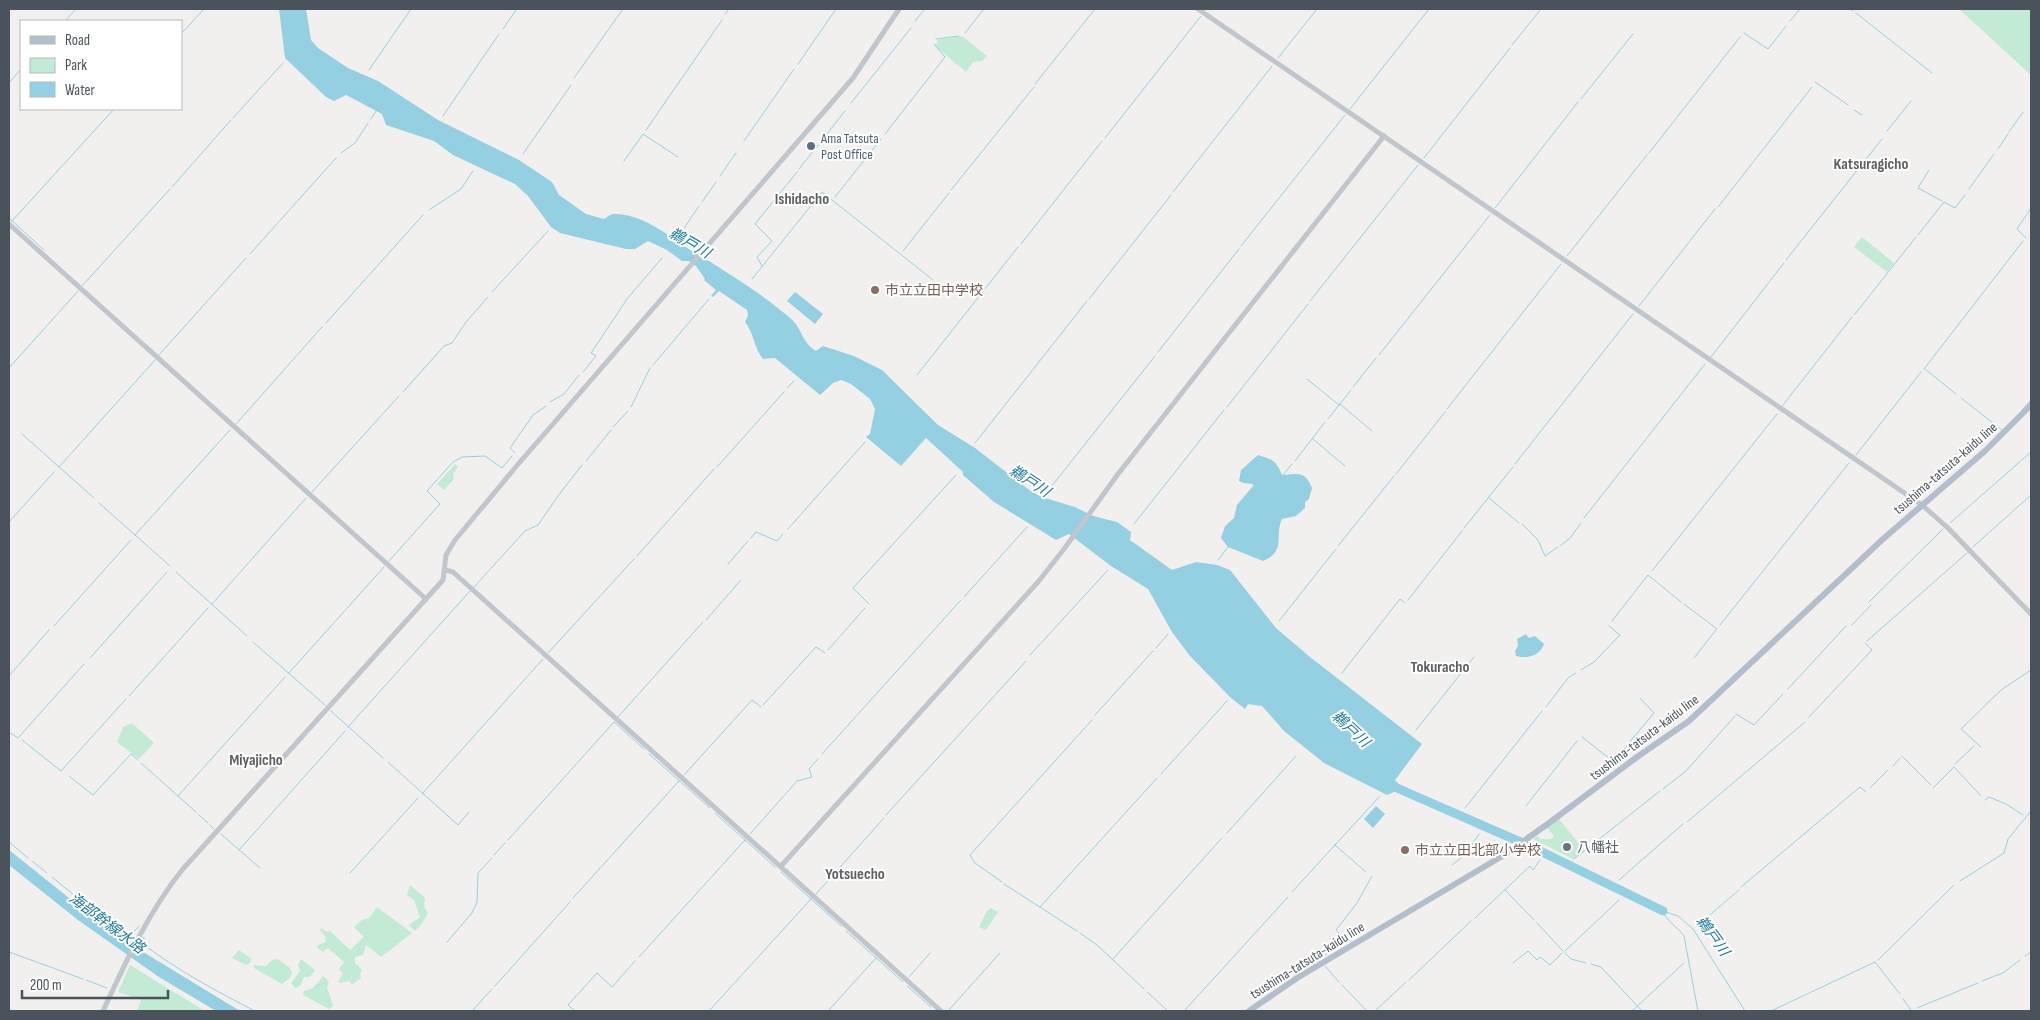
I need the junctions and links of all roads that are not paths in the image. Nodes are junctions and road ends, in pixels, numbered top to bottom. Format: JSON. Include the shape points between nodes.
{"nodes":[{"id":1,"x":899,"y":9,"type":"edge"},
{"id":2,"x":1198,"y":9,"type":"edge"},
{"id":3,"x":1384,"y":136,"type":"junction"},
{"id":4,"x":9,"y":224,"type":"edge"},
{"id":5,"x":2031,"y":405,"type":"edge"},
{"id":6,"x":1922,"y":505,"type":"junction"},
{"id":7,"x":445,"y":570,"type":"junction"},
{"id":8,"x":426,"y":599,"type":"junction"},
{"id":9,"x":2031,"y":614,"type":"edge"},
{"id":10,"x":781,"y":866,"type":"junction"},
{"id":11,"x":104,"y":1011,"type":"edge"},
{"id":12,"x":941,"y":1011,"type":"edge"},
{"id":13,"x":1251,"y":1011,"type":"edge"}],
"edges":[{"from":1,"to":7,"type":"street","via":[[853,78],[455,540],[447,552]]},
{"from":2,"to":3,"type":"street"},
{"from":3,"to":6,"type":"street"},
{"from":3,"to":10,"type":"street","via":[[1118,474],[1038,582]]},
{"from":4,"to":8,"type":"street"},
{"from":5,"to":6,"type":"main road","name":"tsushima-tatsuta-kaidu line","via":[[1985,451]]},
{"from":6,"to":9,"type":"street"},
{"from":6,"to":13,"type":"main road","name":"tsushima-tatsuta-kaidu line","via":[[1701,712],[1636,756],[1514,848],[1297,978]]},
{"from":7,"to":8,"type":"street","via":[[443,580]]},
{"from":7,"to":10,"type":"street","via":[[453,572]]},
{"from":8,"to":11,"type":"street","via":[[164,893],[134,945]]},
{"from":10,"to":12,"type":"street"}]}
